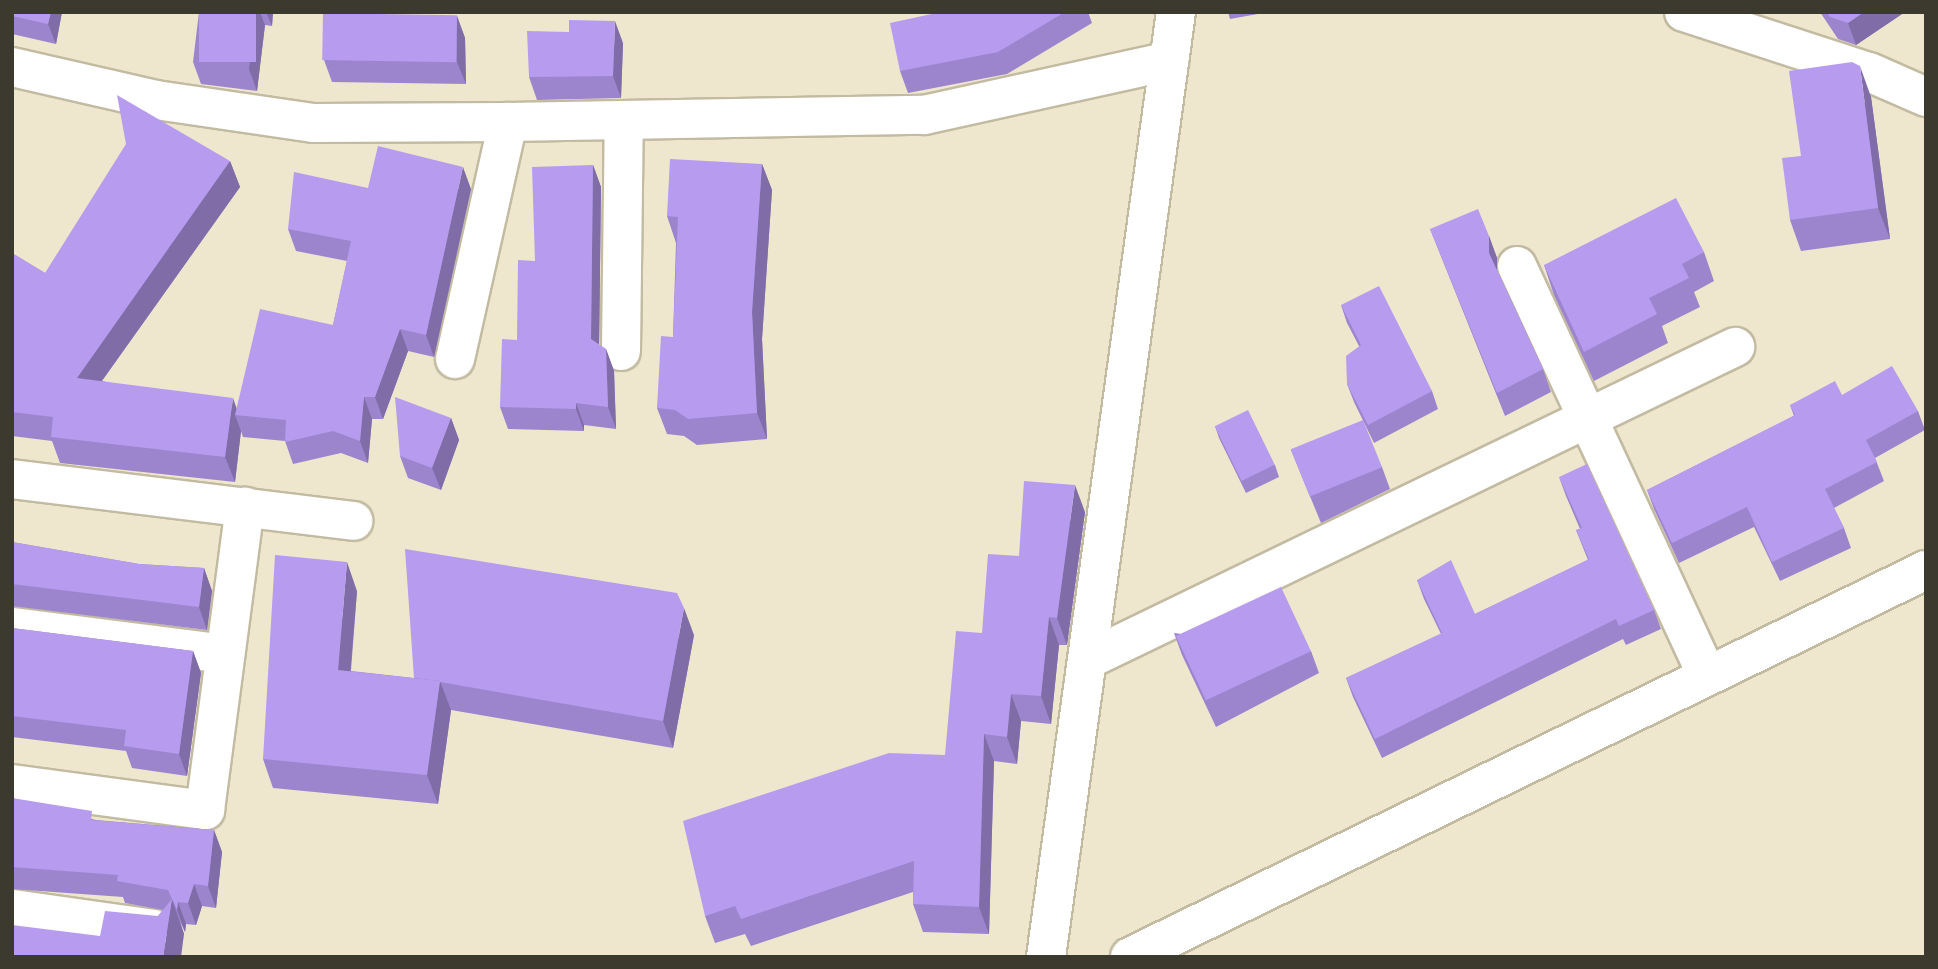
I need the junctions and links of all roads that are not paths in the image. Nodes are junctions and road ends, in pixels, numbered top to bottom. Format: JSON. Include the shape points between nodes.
{"nodes":[{"id":1,"x":1177,"y":12,"type":"edge"},
{"id":2,"x":1684,"y":12,"type":"edge"},
{"id":3,"x":1169,"y":61,"type":"junction"},
{"id":4,"x":12,"y":67,"type":"edge"},
{"id":5,"x":1926,"y":97,"type":"edge"},
{"id":6,"x":624,"y":120,"type":"junction"},
{"id":7,"x":508,"y":122,"type":"junction"},
{"id":8,"x":1517,"y":266,"type":"dead end"},
{"id":9,"x":1735,"y":348,"type":"dead end"},
{"id":10,"x":621,"y":351,"type":"dead end"},
{"id":11,"x":455,"y":359,"type":"dead end"},
{"id":12,"x":1588,"y":418,"type":"junction"},
{"id":13,"x":12,"y":479,"type":"edge"},
{"id":14,"x":244,"y":507,"type":"junction"},
{"id":15,"x":353,"y":521,"type":"dead end"},
{"id":16,"x":1926,"y":570,"type":"edge"},
{"id":17,"x":12,"y":627,"type":"edge"},
{"id":18,"x":225,"y":654,"type":"junction"},
{"id":19,"x":1087,"y":660,"type":"junction"},
{"id":20,"x":1707,"y":676,"type":"junction"},
{"id":21,"x":12,"y":784,"type":"edge"},
{"id":22,"x":12,"y":909,"type":"edge"},
{"id":23,"x":163,"y":930,"type":"edge"},
{"id":24,"x":1046,"y":957,"type":"edge"},
{"id":25,"x":1130,"y":957,"type":"edge"}],
"edges":[{"from":1,"to":3,"type":"street"},
{"from":2,"to":5,"type":"street","via":[[1869,72]]},
{"from":3,"to":6,"type":"street","via":[[923,115]]},
{"from":3,"to":19,"type":"street"},
{"from":4,"to":7,"type":"street","via":[[156,100],[313,122]]},
{"from":6,"to":7,"type":"street"},
{"from":6,"to":10,"type":"street"},
{"from":7,"to":11,"type":"street"},
{"from":8,"to":12,"type":"street"},
{"from":9,"to":12,"type":"street"},
{"from":12,"to":19,"type":"street"},
{"from":12,"to":20,"type":"street"},
{"from":13,"to":14,"type":"street"},
{"from":14,"to":15,"type":"street"},
{"from":14,"to":18,"type":"street"},
{"from":16,"to":20,"type":"street"},
{"from":17,"to":18,"type":"street"},
{"from":18,"to":21,"type":"street","via":[[205,810]]},
{"from":19,"to":24,"type":"street"},
{"from":20,"to":25,"type":"street"},
{"from":22,"to":23,"type":"street"}]}
